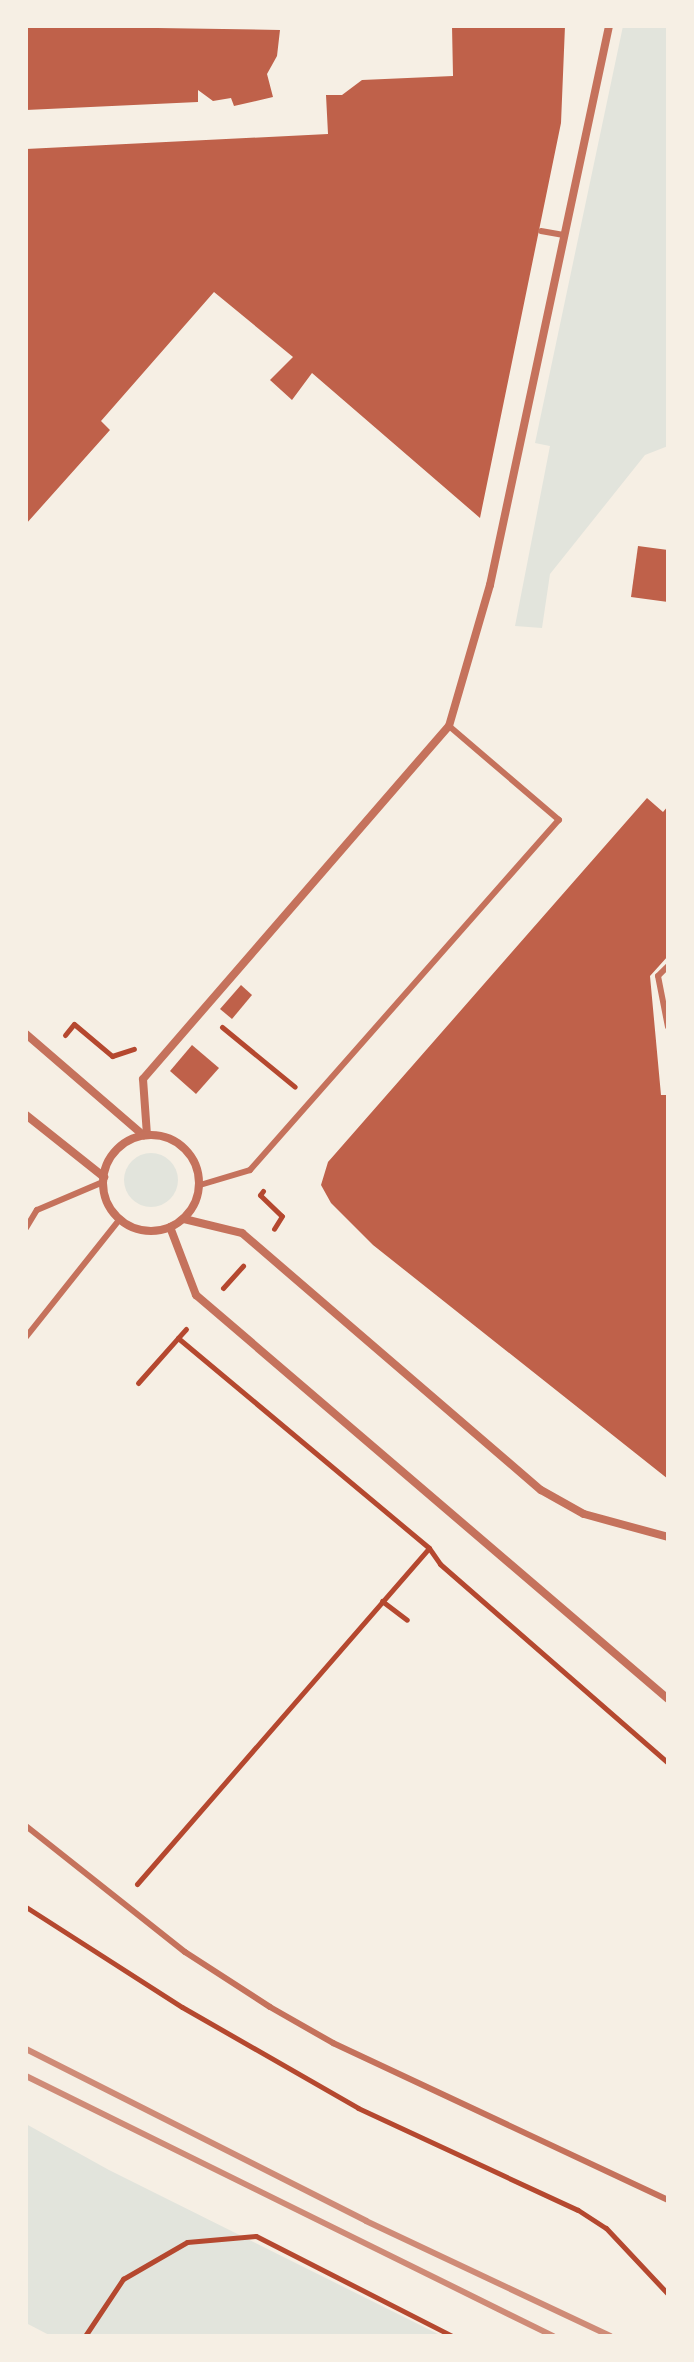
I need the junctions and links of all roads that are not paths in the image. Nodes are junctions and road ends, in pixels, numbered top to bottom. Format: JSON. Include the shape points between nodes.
{"nodes":[{"id":1,"x":609,"y":26,"type":"edge"},
{"id":2,"x":541,"y":231,"type":"dead end"},
{"id":3,"x":564,"y":235,"type":"junction"},
{"id":4,"x":449,"y":726,"type":"junction"},
{"id":5,"x":668,"y":966,"type":"edge"},
{"id":6,"x":668,"y":1027,"type":"edge"},
{"id":7,"x":26,"y":1034,"type":"edge"},
{"id":8,"x":26,"y":1115,"type":"edge"},
{"id":9,"x":145,"y":1135,"type":"junction"},
{"id":10,"x":104,"y":1179,"type":"junction"},
{"id":11,"x":200,"y":1185,"type":"junction"},
{"id":12,"x":120,"y":1219,"type":"junction"},
{"id":13,"x":184,"y":1219,"type":"junction"},
{"id":14,"x":170,"y":1227,"type":"junction"},
{"id":15,"x":26,"y":1228,"type":"edge"},
{"id":16,"x":26,"y":1337,"type":"edge"},
{"id":17,"x":668,"y":1537,"type":"edge"},
{"id":18,"x":668,"y":1699,"type":"edge"},
{"id":19,"x":26,"y":1826,"type":"edge"},
{"id":20,"x":668,"y":2200,"type":"edge"}],
"edges":[{"from":1,"to":3,"type":"street"},
{"from":2,"to":3,"type":"lane"},
{"from":3,"to":4,"type":"street","via":[[490,585]]},
{"from":4,"to":9,"type":"street","via":[[143,1079]]},
{"from":4,"to":11,"type":"lane","via":[[559,820],[250,1170]]},
{"from":5,"to":6,"type":"lane","via":[[658,976]]},
{"from":7,"to":9,"type":"street"},
{"from":8,"to":10,"type":"street"},
{"from":9,"to":10,"type":"street","via":[[114,1151]]},
{"from":9,"to":11,"type":"street","via":[[182,1145],[192,1157]]},
{"from":10,"to":12,"type":"street","via":[[109,1206]]},
{"from":10,"to":15,"type":"lane","via":[[37,1210]]},
{"from":11,"to":13,"type":"street"},
{"from":12,"to":14,"type":"street","via":[[149,1231]]},
{"from":12,"to":16,"type":"lane"},
{"from":13,"to":14,"type":"street"},
{"from":13,"to":17,"type":"street","via":[[242,1233],[541,1490],[584,1514]]},
{"from":14,"to":18,"type":"street","via":[[196,1295]]},
{"from":19,"to":20,"type":"lane","via":[[185,1952],[333,2043]]}]}
